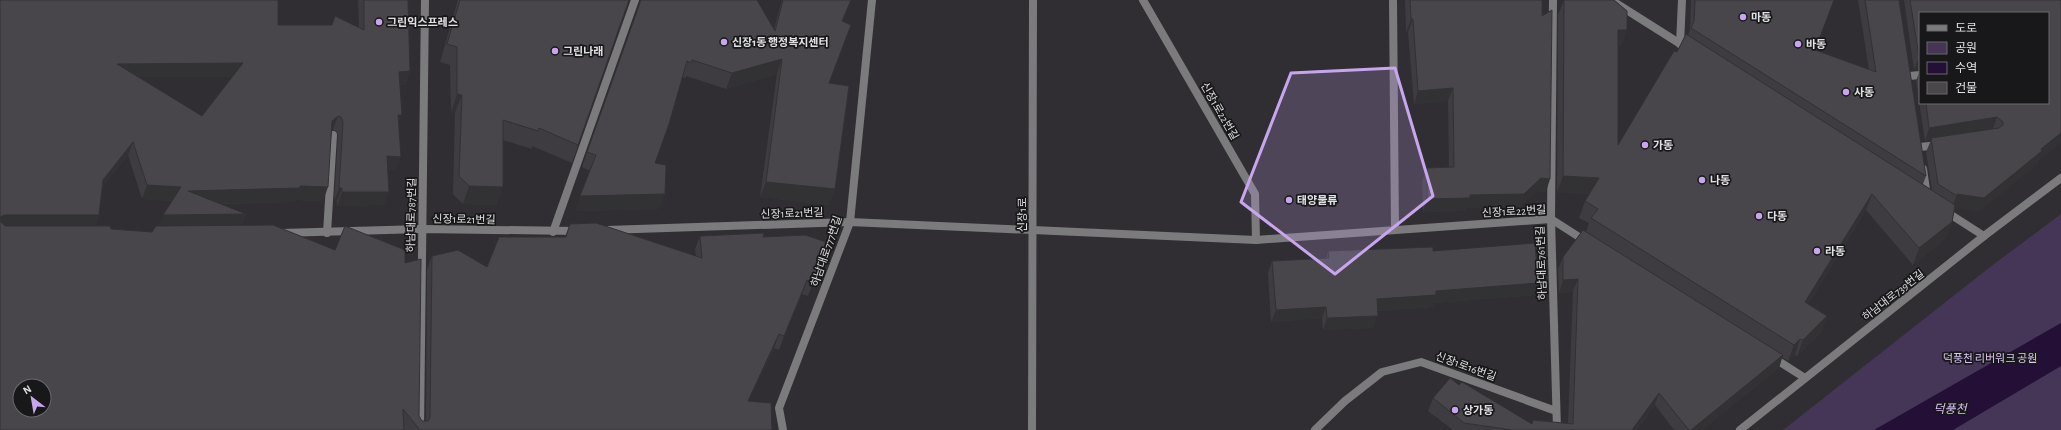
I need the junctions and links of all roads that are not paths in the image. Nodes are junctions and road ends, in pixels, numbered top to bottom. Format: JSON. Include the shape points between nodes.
{"nodes":[{"id":1,"x":425,"y":0,"type":"edge"},
{"id":2,"x":635,"y":0,"type":"edge"},
{"id":3,"x":872,"y":0,"type":"edge"},
{"id":4,"x":1033,"y":0,"type":"edge"},
{"id":5,"x":1143,"y":0,"type":"edge"},
{"id":6,"x":1393,"y":0,"type":"edge"},
{"id":7,"x":1553,"y":0,"type":"edge"},
{"id":8,"x":1611,"y":0,"type":"edge"},
{"id":9,"x":1682,"y":0,"type":"edge"},
{"id":10,"x":1680,"y":44,"type":"junction"},
{"id":11,"x":1700,"y":56,"type":"edge"},
{"id":12,"x":1919,"y":75,"type":"edge"},
{"id":13,"x":1909,"y":76,"type":"edge"},
{"id":14,"x":333,"y":135,"type":"edge"},
{"id":15,"x":1949,"y":143,"type":"edge"},
{"id":16,"x":2061,"y":178,"type":"edge"},
{"id":17,"x":1551,"y":219,"type":"junction"},
{"id":18,"x":850,"y":222,"type":"junction"},
{"id":19,"x":422,"y":229,"type":"junction"},
{"id":20,"x":1032,"y":229,"type":"junction"},
{"id":21,"x":599,"y":230,"type":"edge"},
{"id":22,"x":1395,"y":230,"type":"junction"},
{"id":23,"x":584,"y":231,"type":"edge"},
{"id":24,"x":327,"y":232,"type":"junction"},
{"id":25,"x":552,"y":232,"type":"junction"},
{"id":26,"x":271,"y":233,"type":"edge"},
{"id":27,"x":1984,"y":236,"type":"junction"},
{"id":28,"x":1256,"y":240,"type":"junction"},
{"id":29,"x":1598,"y":248,"type":"edge"},
{"id":30,"x":1765,"y":353,"type":"edge"},
{"id":31,"x":1805,"y":378,"type":"junction"},
{"id":32,"x":1556,"y":411,"type":"junction"},
{"id":33,"x":420,"y":430,"type":"edge"},
{"id":34,"x":783,"y":430,"type":"edge"},
{"id":35,"x":1032,"y":430,"type":"edge"},
{"id":36,"x":1315,"y":430,"type":"edge"},
{"id":37,"x":1557,"y":430,"type":"edge"},
{"id":38,"x":1740,"y":430,"type":"edge"}],
"edges":[{"from":1,"to":19,"type":"street","name":"하남대로787번길"},
{"from":2,"to":25,"type":"street"},
{"from":3,"to":18,"type":"street","name":"하남대로777번길"},
{"from":4,"to":20,"type":"street","name":"신장1로"},
{"from":5,"to":28,"type":"street","name":"신장1로22번길","via":[[1255,194]]},
{"from":6,"to":22,"type":"street"},
{"from":7,"to":17,"type":"street","name":"하남대로761번길"},
{"from":8,"to":10,"type":"street"},
{"from":9,"to":10,"type":"street"},
{"from":10,"to":11,"type":"street"},
{"from":12,"to":13,"type":"street"},
{"from":14,"to":24,"type":"street"},
{"from":15,"to":27,"type":"street","via":[[1920,151],[1931,202]]},
{"from":16,"to":27,"type":"street","name":"하남대로739번길"},
{"from":17,"to":22,"type":"street","name":"신장1로22번길"},
{"from":17,"to":29,"type":"street","name":"신장1로22번길"},
{"from":17,"to":32,"type":"street","name":"하남대로761번길"},
{"from":18,"to":20,"type":"street","name":"신장1로21번길"},
{"from":18,"to":21,"type":"street","name":"신장1로21번길"},
{"from":18,"to":34,"type":"street","name":"하남대로777번길","via":[[779,408]]},
{"from":19,"to":24,"type":"street","name":"신장1로21번길"},
{"from":19,"to":25,"type":"street","name":"신장1로21번길"},
{"from":19,"to":33,"type":"street","name":"하남대로787번길"},
{"from":20,"to":28,"type":"street","name":"신장1로22번길"},
{"from":20,"to":35,"type":"street","name":"신장1로"},
{"from":22,"to":28,"type":"street","name":"신장1로22번길"},
{"from":23,"to":25,"type":"street","name":"신장1로21번길"},
{"from":24,"to":26,"type":"street","name":"신장1로21번길"},
{"from":27,"to":31,"type":"street","name":"하남대로739번길"},
{"from":30,"to":31,"type":"street"},
{"from":31,"to":38,"type":"street","name":"하남대로739번길"},
{"from":32,"to":36,"type":"street","name":"신장1로16번길","via":[[1421,362],[1382,372],[1345,401]]},
{"from":32,"to":37,"type":"street","name":"하남대로761번길"}]}
